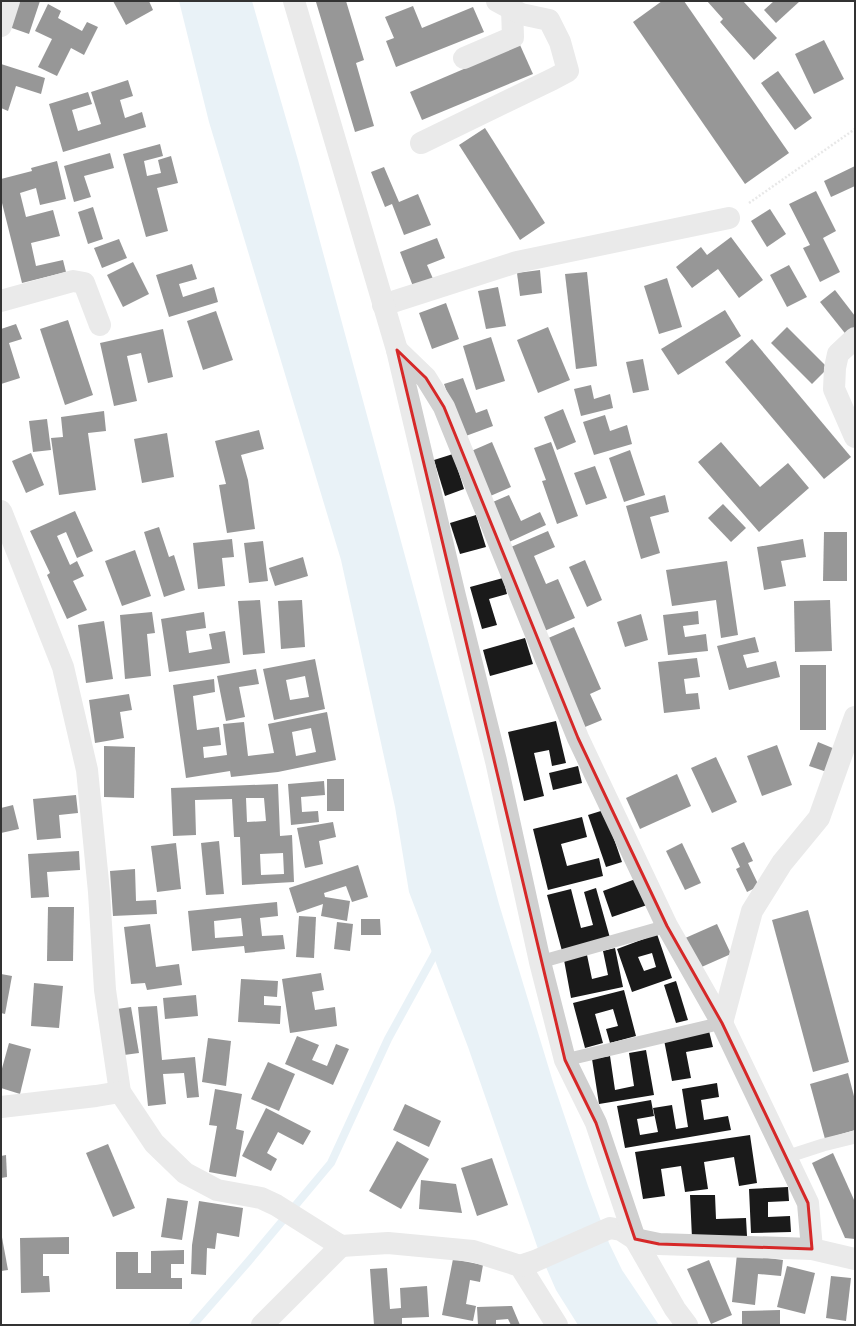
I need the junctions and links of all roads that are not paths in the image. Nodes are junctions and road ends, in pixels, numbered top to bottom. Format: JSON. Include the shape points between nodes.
{"nodes":[{"id":1,"x":9,"y":1,"type":"edge"},
{"id":2,"x":294,"y":1,"type":"edge"},
{"id":3,"x":504,"y":5,"type":"edge"},
{"id":4,"x":1,"y":26,"type":"edge"},
{"id":5,"x":464,"y":58,"type":"dead end"},
{"id":6,"x":421,"y":144,"type":"dead end"},
{"id":7,"x":729,"y":218,"type":"road end"},
{"id":8,"x":1,"y":301,"type":"edge"},
{"id":9,"x":384,"y":305,"type":"junction"},
{"id":10,"x":100,"y":325,"type":"dead end"},
{"id":11,"x":855,"y":338,"type":"edge"},
{"id":12,"x":397,"y":350,"type":"junction"},
{"id":13,"x":855,"y":437,"type":"edge"},
{"id":14,"x":1,"y":511,"type":"edge"},
{"id":15,"x":855,"y":717,"type":"edge"},
{"id":16,"x":667,"y":926,"type":"junction"},
{"id":17,"x":540,"y":962,"type":"junction"},
{"id":18,"x":722,"y":1023,"type":"junction"},
{"id":19,"x":565,"y":1060,"type":"junction"},
{"id":20,"x":120,"y":1092,"type":"junction"},
{"id":21,"x":1,"y":1107,"type":"edge"},
{"id":22,"x":855,"y":1137,"type":"edge"},
{"id":23,"x":786,"y":1157,"type":"junction"},
{"id":24,"x":635,"y":1239,"type":"junction"},
{"id":25,"x":332,"y":1241,"type":"junction"},
{"id":26,"x":812,"y":1249,"type":"junction"},
{"id":27,"x":855,"y":1259,"type":"edge"},
{"id":28,"x":528,"y":1264,"type":"junction"},
{"id":29,"x":262,"y":1325,"type":"edge"},
{"id":30,"x":557,"y":1325,"type":"edge"},
{"id":31,"x":687,"y":1325,"type":"edge"}],
"edges":[{"from":1,"to":4,"type":"street"},
{"from":2,"to":9,"type":"street"},
{"from":3,"to":5,"type":"street","via":[[513,37]]},
{"from":3,"to":6,"type":"street","via":[[521,14],[549,20],[560,42],[568,71]]},
{"from":7,"to":9,"type":"street","via":[[517,262]]},
{"from":8,"to":10,"type":"street","via":[[73,281],[84,283]]},
{"from":9,"to":12,"type":"street"},
{"from":11,"to":13,"type":"street","via":[[838,354],[834,389]]},
{"from":12,"to":16,"type":"street","via":[[426,378],[444,407],[578,738]]},
{"from":12,"to":17,"type":"street","via":[[496,761]]},
{"from":14,"to":20,"type":"street","via":[[63,668],[88,770],[105,990]]},
{"from":15,"to":18,"type":"street","via":[[819,818],[782,863],[752,911]]},
{"from":16,"to":17,"type":"lane"},
{"from":16,"to":18,"type":"street"},
{"from":17,"to":19,"type":"street"},
{"from":18,"to":19,"type":"lane"},
{"from":18,"to":23,"type":"street"},
{"from":19,"to":24,"type":"street","via":[[596,1123]]},
{"from":20,"to":21,"type":"street"},
{"from":20,"to":25,"type":"street","via":[[154,1143],[185,1173],[217,1190],[261,1198]]},
{"from":22,"to":23,"type":"lane"},
{"from":23,"to":26,"type":"street","via":[[808,1203]]},
{"from":24,"to":26,"type":"street","via":[[659,1244]]},
{"from":24,"to":28,"type":"street","via":[[621,1230],[610,1228]]},
{"from":24,"to":31,"type":"street"},
{"from":25,"to":28,"type":"street","via":[[388,1242],[473,1251]]},
{"from":25,"to":29,"type":"street"},
{"from":26,"to":27,"type":"street"},
{"from":28,"to":30,"type":"street"}]}
